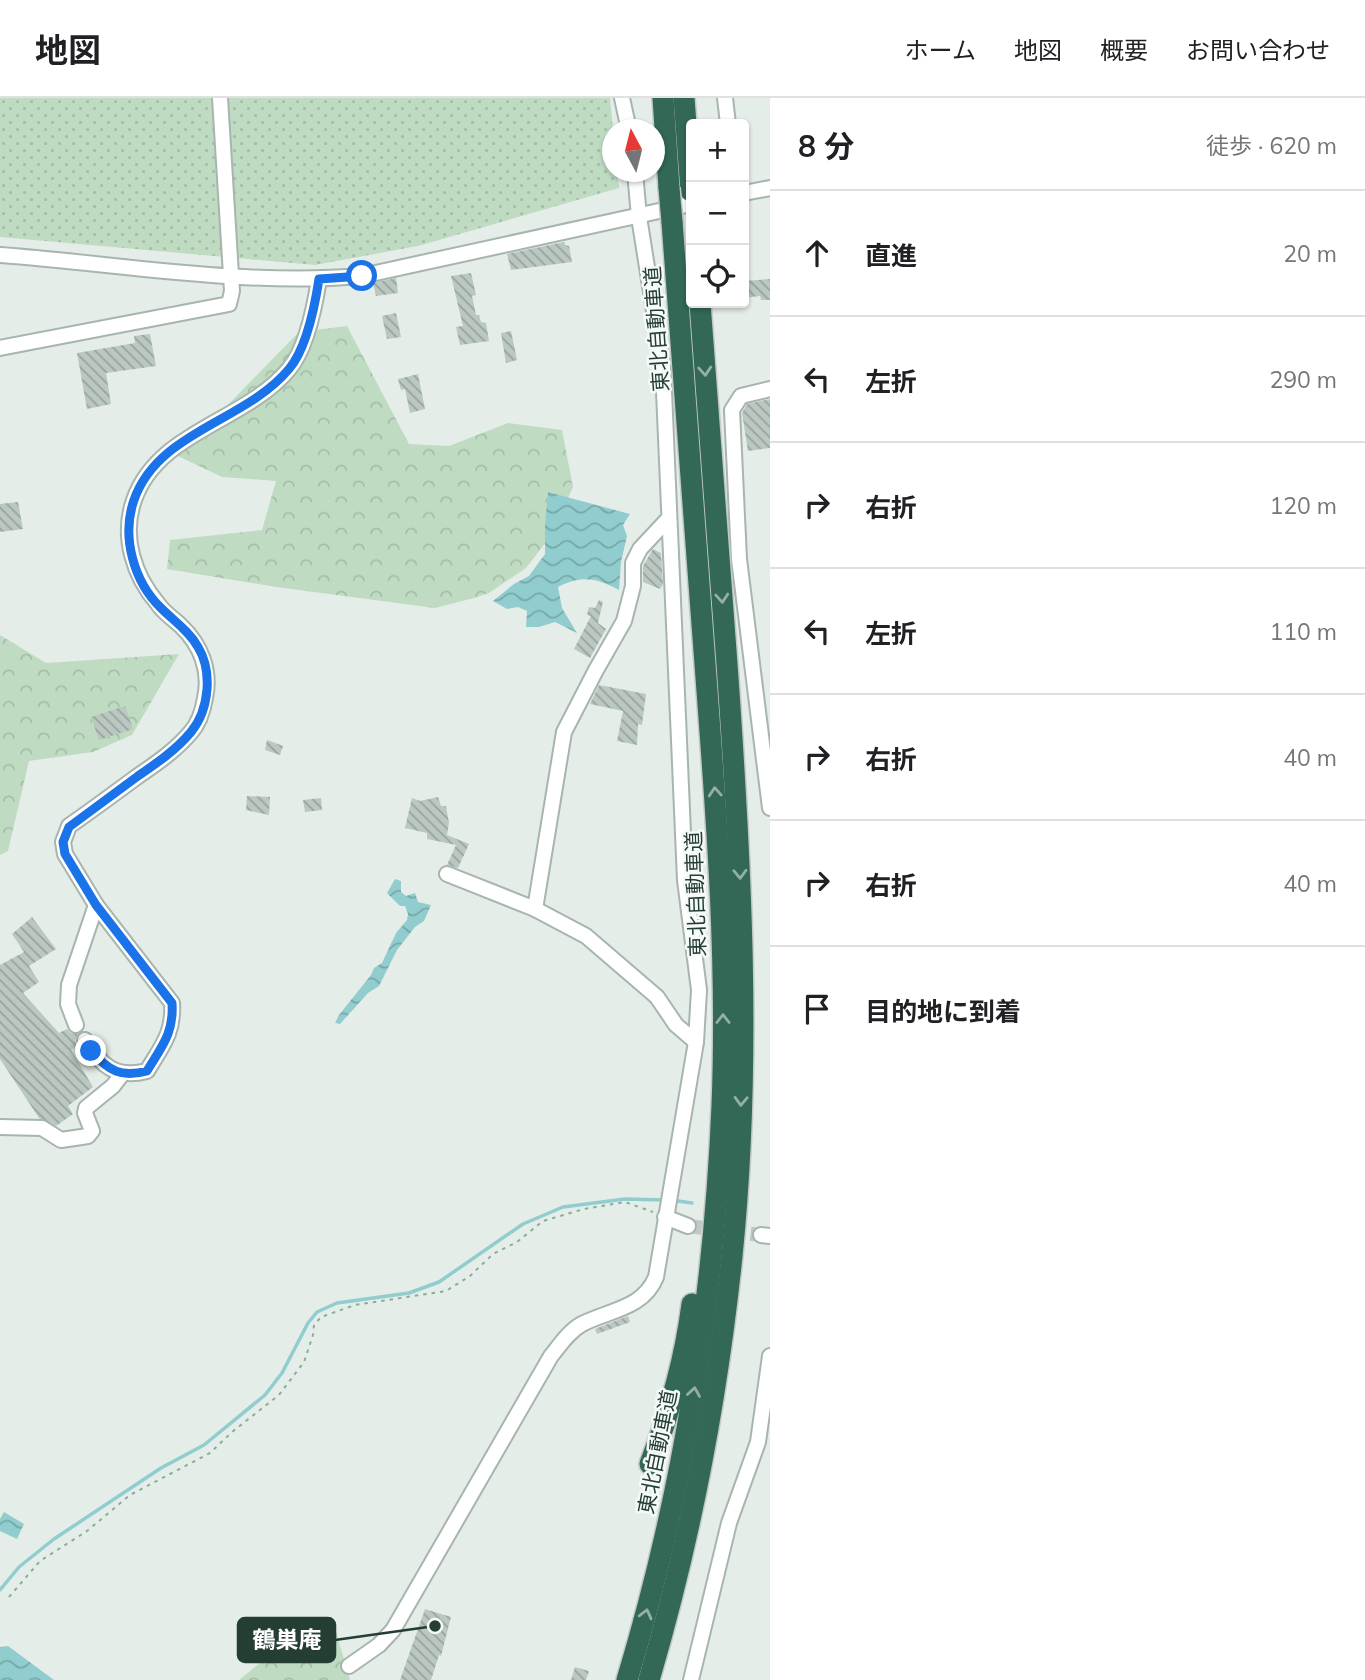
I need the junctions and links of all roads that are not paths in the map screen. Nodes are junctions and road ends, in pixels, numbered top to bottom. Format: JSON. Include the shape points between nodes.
{"nodes":[{"id":1,"x":220,"y":98,"type":"edge"},
{"id":2,"x":622,"y":98,"type":"edge"},
{"id":3,"x":663,"y":98,"type":"edge"},
{"id":4,"x":684,"y":98,"type":"edge"},
{"id":5,"x":726,"y":98,"type":"edge"},
{"id":6,"x":627,"y":119,"type":"edge"},
{"id":7,"x":727,"y":119,"type":"edge"},
{"id":8,"x":636,"y":182,"type":"edge"},
{"id":9,"x":691,"y":182,"type":"edge"},
{"id":10,"x":770,"y":188,"type":"edge"},
{"id":11,"x":749,"y":192,"type":"edge"},
{"id":12,"x":686,"y":205,"type":"edge"},
{"id":13,"x":639,"y":217,"type":"junction"},
{"id":14,"x":0,"y":255,"type":"edge"},
{"id":15,"x":231,"y":276,"type":"junction"},
{"id":16,"x":319,"y":279,"type":"junction"},
{"id":17,"x":700,"y":308,"type":"edge"},
{"id":18,"x":0,"y":348,"type":"edge"},
{"id":19,"x":770,"y":389,"type":"edge"},
{"id":20,"x":669,"y":518,"type":"junction"},
{"id":21,"x":770,"y":808,"type":"edge"},
{"id":22,"x":447,"y":874,"type":"dead end"},
{"id":23,"x":96,"y":905,"type":"junction"},
{"id":24,"x":535,"y":909,"type":"junction"},
{"id":25,"x":76,"y":1025,"type":"dead end"},
{"id":26,"x":85,"y":1040,"type":"dead end"},
{"id":27,"x":696,"y":1042,"type":"junction"},
{"id":28,"x":723,"y":1052,"type":"junction"},
{"id":29,"x":123,"y":1073,"type":"junction"},
{"id":30,"x":0,"y":1127,"type":"edge"},
{"id":31,"x":666,"y":1217,"type":"junction"},
{"id":32,"x":688,"y":1226,"type":"tunnel mouth"},
{"id":33,"x":770,"y":1356,"type":"edge"},
{"id":34,"x":650,"y":1464,"type":"dead end"},
{"id":35,"x":349,"y":1665,"type":"dead end"},
{"id":36,"x":627,"y":1680,"type":"edge"},
{"id":37,"x":651,"y":1680,"type":"edge"},
{"id":38,"x":691,"y":1680,"type":"edge"}],
"edges":[{"from":1,"to":15,"type":"street"},
{"from":2,"to":6,"type":"street"},
{"from":28,"to":3,"type":"highway","name":"東北自動車道","one_way":true,"bridge":true,"via":[[716,803]]},
{"from":4,"to":9,"type":"highway"},
{"from":5,"to":7,"type":"street"},
{"from":8,"to":13,"type":"street"},
{"from":10,"to":11,"type":"street"},
{"from":12,"to":13,"type":"street"},
{"from":13,"to":16,"type":"street","via":[[362,276]]},
{"from":13,"to":20,"type":"street","via":[[663,369]]},
{"from":14,"to":15,"type":"street"},
{"from":15,"to":16,"type":"street"},
{"from":15,"to":18,"type":"street","via":[[229,304]]},
{"from":16,"to":23,"type":"street","via":[[312,322],[291,368],[267,390],[160,458],[142,479],[132,504],[129,542],[134,564],[159,606],[199,648],[208,688],[192,731],[173,751],[69,827],[63,842],[65,854]]},
{"from":17,"to":37,"type":"highway","one_way":true,"via":[[737,803],[741,1101],[732,1254],[716,1387],[697,1489]]},
{"from":19,"to":21,"type":"street","via":[[741,396],[732,410],[739,559]]},
{"from":20,"to":24,"type":"street","via":[[633,563],[633,586],[624,621],[564,732]]},
{"from":20,"to":27,"type":"street","via":[[685,880],[699,990]]},
{"from":22,"to":24,"type":"street"},
{"from":23,"to":25,"type":"street","via":[[69,985],[68,1004]]},
{"from":23,"to":29,"type":"street","via":[[172,1003],[173,1021],[147,1071]]},
{"from":24,"to":27,"type":"street","via":[[586,936],[657,997],[676,1025]]},
{"from":26,"to":29,"type":"street","via":[[105,1067]]},
{"from":27,"to":31,"type":"street"},
{"from":28,"to":34,"type":"highway","via":[[711,1094],[704,1216],[691,1314],[667,1420]]},
{"from":36,"to":28,"type":"highway","name":"東北自動車道","one_way":true,"via":[[676,1489],[695,1387],[719,1162]]},
{"from":29,"to":30,"type":"street","via":[[86,1108],[92,1131],[88,1136],[61,1140],[42,1128]]},
{"from":31,"to":32,"type":"street"},
{"from":31,"to":35,"type":"street","via":[[652,1287],[637,1302],[580,1325],[566,1337],[393,1630]]},
{"from":33,"to":38,"type":"street","via":[[758,1442],[729,1523]]}]}
